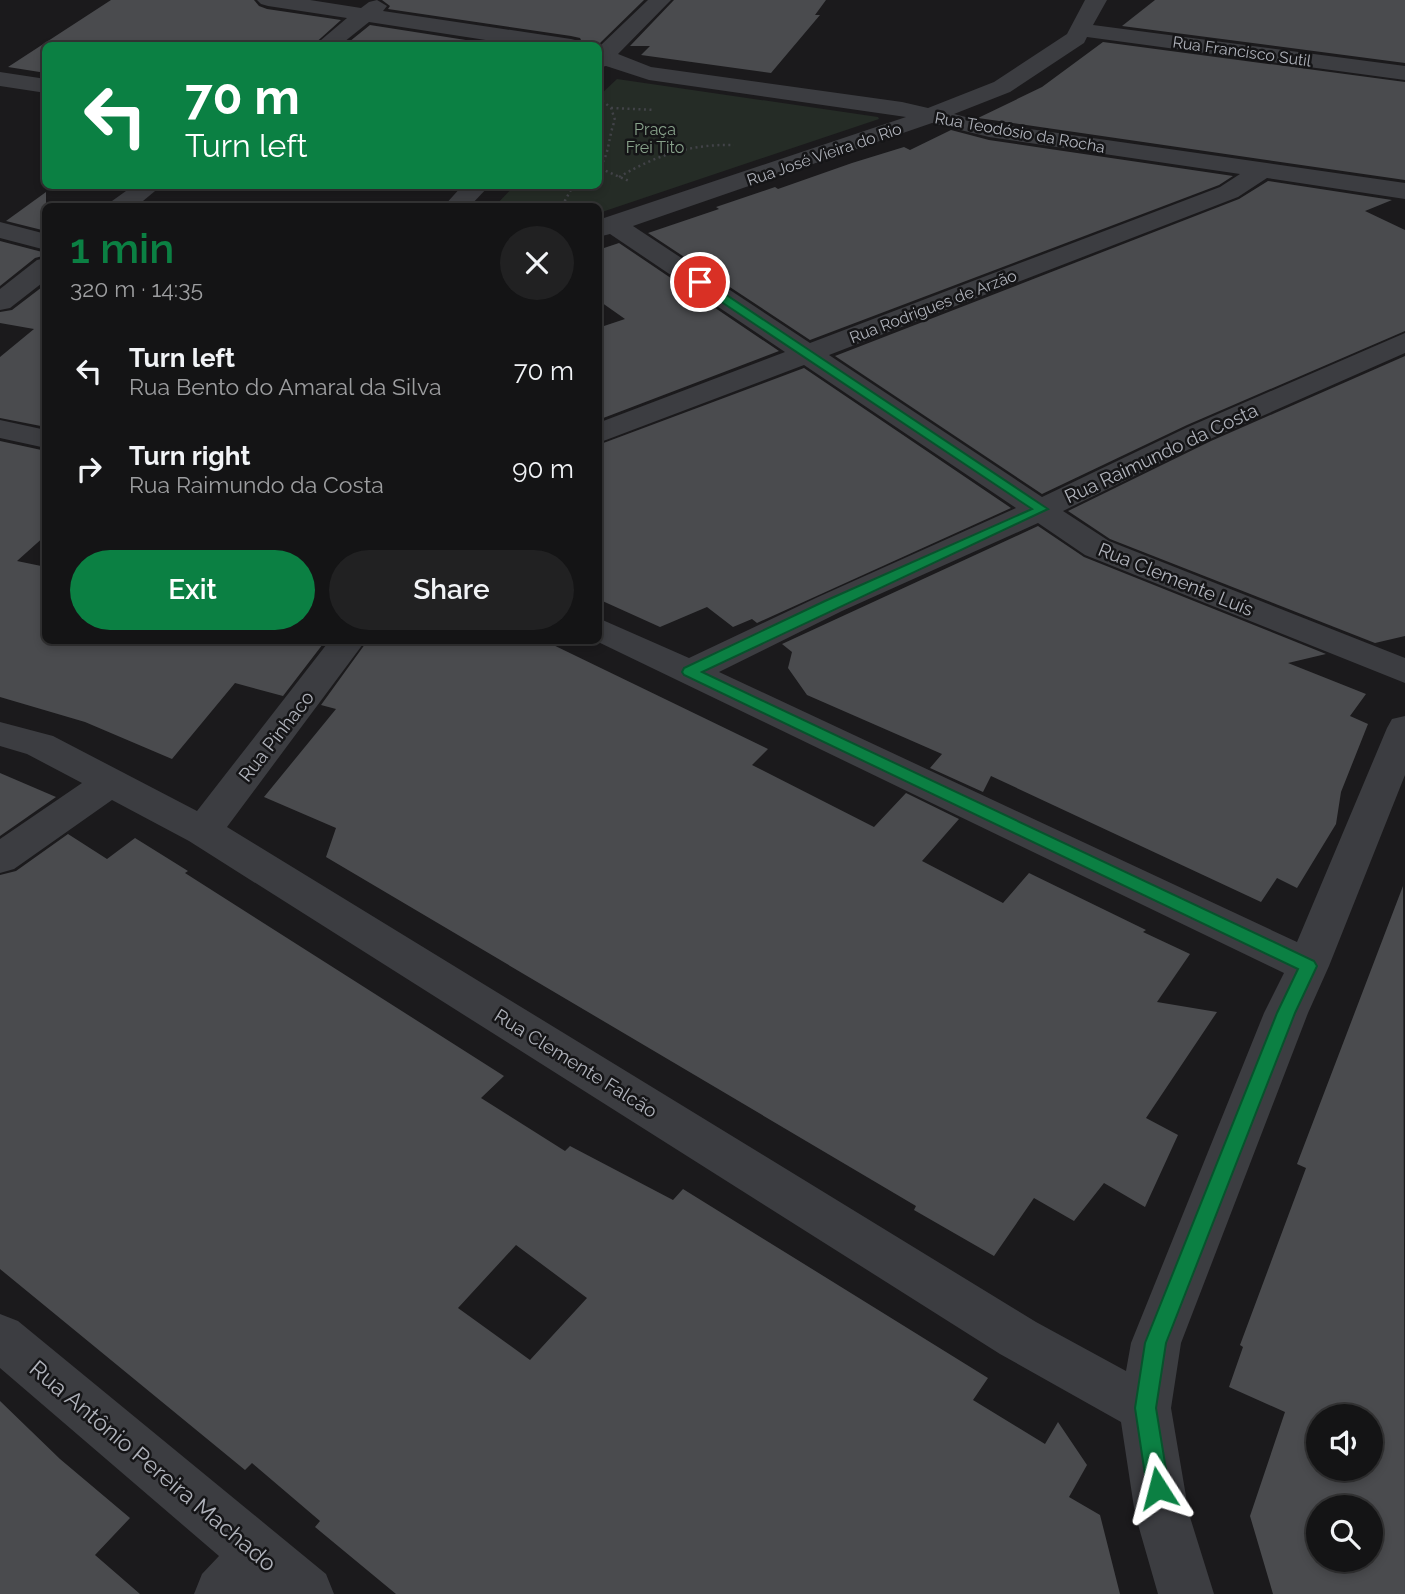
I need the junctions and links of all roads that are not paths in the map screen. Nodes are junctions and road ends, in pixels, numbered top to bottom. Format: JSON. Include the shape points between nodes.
{"nodes":[{"id":1,"x":268,"y":0,"type":"edge"},
{"id":2,"x":383,"y":0,"type":"edge"},
{"id":3,"x":660,"y":0,"type":"edge"},
{"id":4,"x":1096,"y":0,"type":"edge"},
{"id":5,"x":365,"y":14,"type":"junction"},
{"id":6,"x":1080,"y":30,"type":"junction"},
{"id":7,"x":330,"y":42,"type":"edge"},
{"id":8,"x":545,"y":42,"type":"edge"},
{"id":9,"x":602,"y":54,"type":"edge"},
{"id":10,"x":602,"y":57,"type":"edge"},
{"id":11,"x":1405,"y":73,"type":"edge"},
{"id":12,"x":0,"y":79,"type":"edge"},
{"id":13,"x":42,"y":85,"type":"edge"},
{"id":14,"x":929,"y":116,"type":"junction"},
{"id":15,"x":1263,"y":170,"type":"junction"},
{"id":16,"x":144,"y":189,"type":"edge"},
{"id":17,"x":473,"y":189,"type":"edge"},
{"id":18,"x":1405,"y":191,"type":"edge"},
{"id":19,"x":125,"y":203,"type":"edge"},
{"id":20,"x":459,"y":203,"type":"edge"},
{"id":21,"x":606,"y":227,"type":"edge"},
{"id":22,"x":0,"y":230,"type":"edge"},
{"id":23,"x":42,"y":241,"type":"edge"},
{"id":24,"x":42,"y":269,"type":"edge"},
{"id":25,"x":0,"y":302,"type":"edge"},
{"id":26,"x":1405,"y":342,"type":"edge"},
{"id":27,"x":809,"y":355,"type":"junction"},
{"id":28,"x":0,"y":429,"type":"edge"},
{"id":29,"x":602,"y":433,"type":"edge"},
{"id":30,"x":42,"y":438,"type":"edge"},
{"id":31,"x":1042,"y":509,"type":"junction"},
{"id":32,"x":602,"y":631,"type":"edge"},
{"id":33,"x":346,"y":644,"type":"edge"},
{"id":34,"x":1405,"y":671,"type":"edge"},
{"id":35,"x":690,"y":672,"type":"junction"},
{"id":36,"x":1405,"y":728,"type":"edge"},
{"id":37,"x":0,"y":734,"type":"edge"},
{"id":38,"x":111,"y":782,"type":"junction"},
{"id":39,"x":203,"y":831,"type":"junction"},
{"id":40,"x":0,"y":859,"type":"edge"},
{"id":41,"x":1308,"y":966,"type":"junction"},
{"id":42,"x":0,"y":1337,"type":"edge"},
{"id":43,"x":1145,"y":1408,"type":"junction"},
{"id":44,"x":259,"y":1555,"type":"junction"},
{"id":45,"x":222,"y":1594,"type":"edge"},
{"id":46,"x":306,"y":1594,"type":"edge"},
{"id":47,"x":1186,"y":1594,"type":"edge"}],
"edges":[{"from":1,"to":5,"type":"street"},
{"from":2,"to":5,"type":"street"},
{"from":3,"to":9,"type":"street"},
{"from":4,"to":6,"type":"street","name":"Rua José Vieira do Rio"},
{"from":5,"to":7,"type":"street"},
{"from":5,"to":8,"type":"street"},
{"from":6,"to":11,"type":"street","name":"Rua Francisco Sutil"},
{"from":6,"to":14,"type":"street","name":"Rua José Vieira do Rio","via":[[1076,38],[1002,87]]},
{"from":10,"to":14,"type":"street","name":"Rua Teodósio da Rocha","via":[[649,73]]},
{"from":12,"to":13,"type":"street"},
{"from":14,"to":15,"type":"street","name":"Rua Teodósio da Rocha","via":[[989,130]]},
{"from":14,"to":21,"type":"street","name":"Rua José Vieira do Rio"},
{"from":15,"to":18,"type":"street","name":"Rua Teodósio da Rocha"},
{"from":15,"to":27,"type":"street","name":"Rua Rodrigues de Arzão","via":[[1229,192]]},
{"from":16,"to":19,"type":"street"},
{"from":17,"to":20,"type":"street"},
{"from":21,"to":27,"type":"street","name":"Rua Clemente Luís"},
{"from":22,"to":23,"type":"street"},
{"from":24,"to":25,"type":"street"},
{"from":26,"to":31,"type":"street","name":"Rua Raimundo da Costa"},
{"from":27,"to":29,"type":"street","name":"Rua Rodrigues de Arzão"},
{"from":27,"to":31,"type":"street","name":"Rua Clemente Luís"},
{"from":28,"to":30,"type":"street"},
{"from":31,"to":34,"type":"street","name":"Rua Clemente Luís","via":[[1097,548]]},
{"from":31,"to":35,"type":"street","name":"Rua Raimundo da Costa"},
{"from":32,"to":35,"type":"street"},
{"from":33,"to":39,"type":"street","name":"Rua Pinhaco"},
{"from":35,"to":41,"type":"street"},
{"from":36,"to":41,"type":"street"},
{"from":37,"to":38,"type":"street","name":"Rua Clemente Falcão","via":[[40,745]]},
{"from":38,"to":39,"type":"street","name":"Rua Clemente Falcão"},
{"from":38,"to":40,"type":"street"},
{"from":39,"to":43,"type":"street","name":"Rua Clemente Falcão","via":[[1018,1338]]},
{"from":41,"to":43,"type":"street","via":[[1156,1343]]},
{"from":42,"to":44,"type":"street","name":"Rua Antônio Pereira Machado"},
{"from":43,"to":47,"type":"street","via":[[1162,1514]]},
{"from":44,"to":45,"type":"street"},
{"from":44,"to":46,"type":"street","name":"Rua Antônio Pereira Machado"}]}
